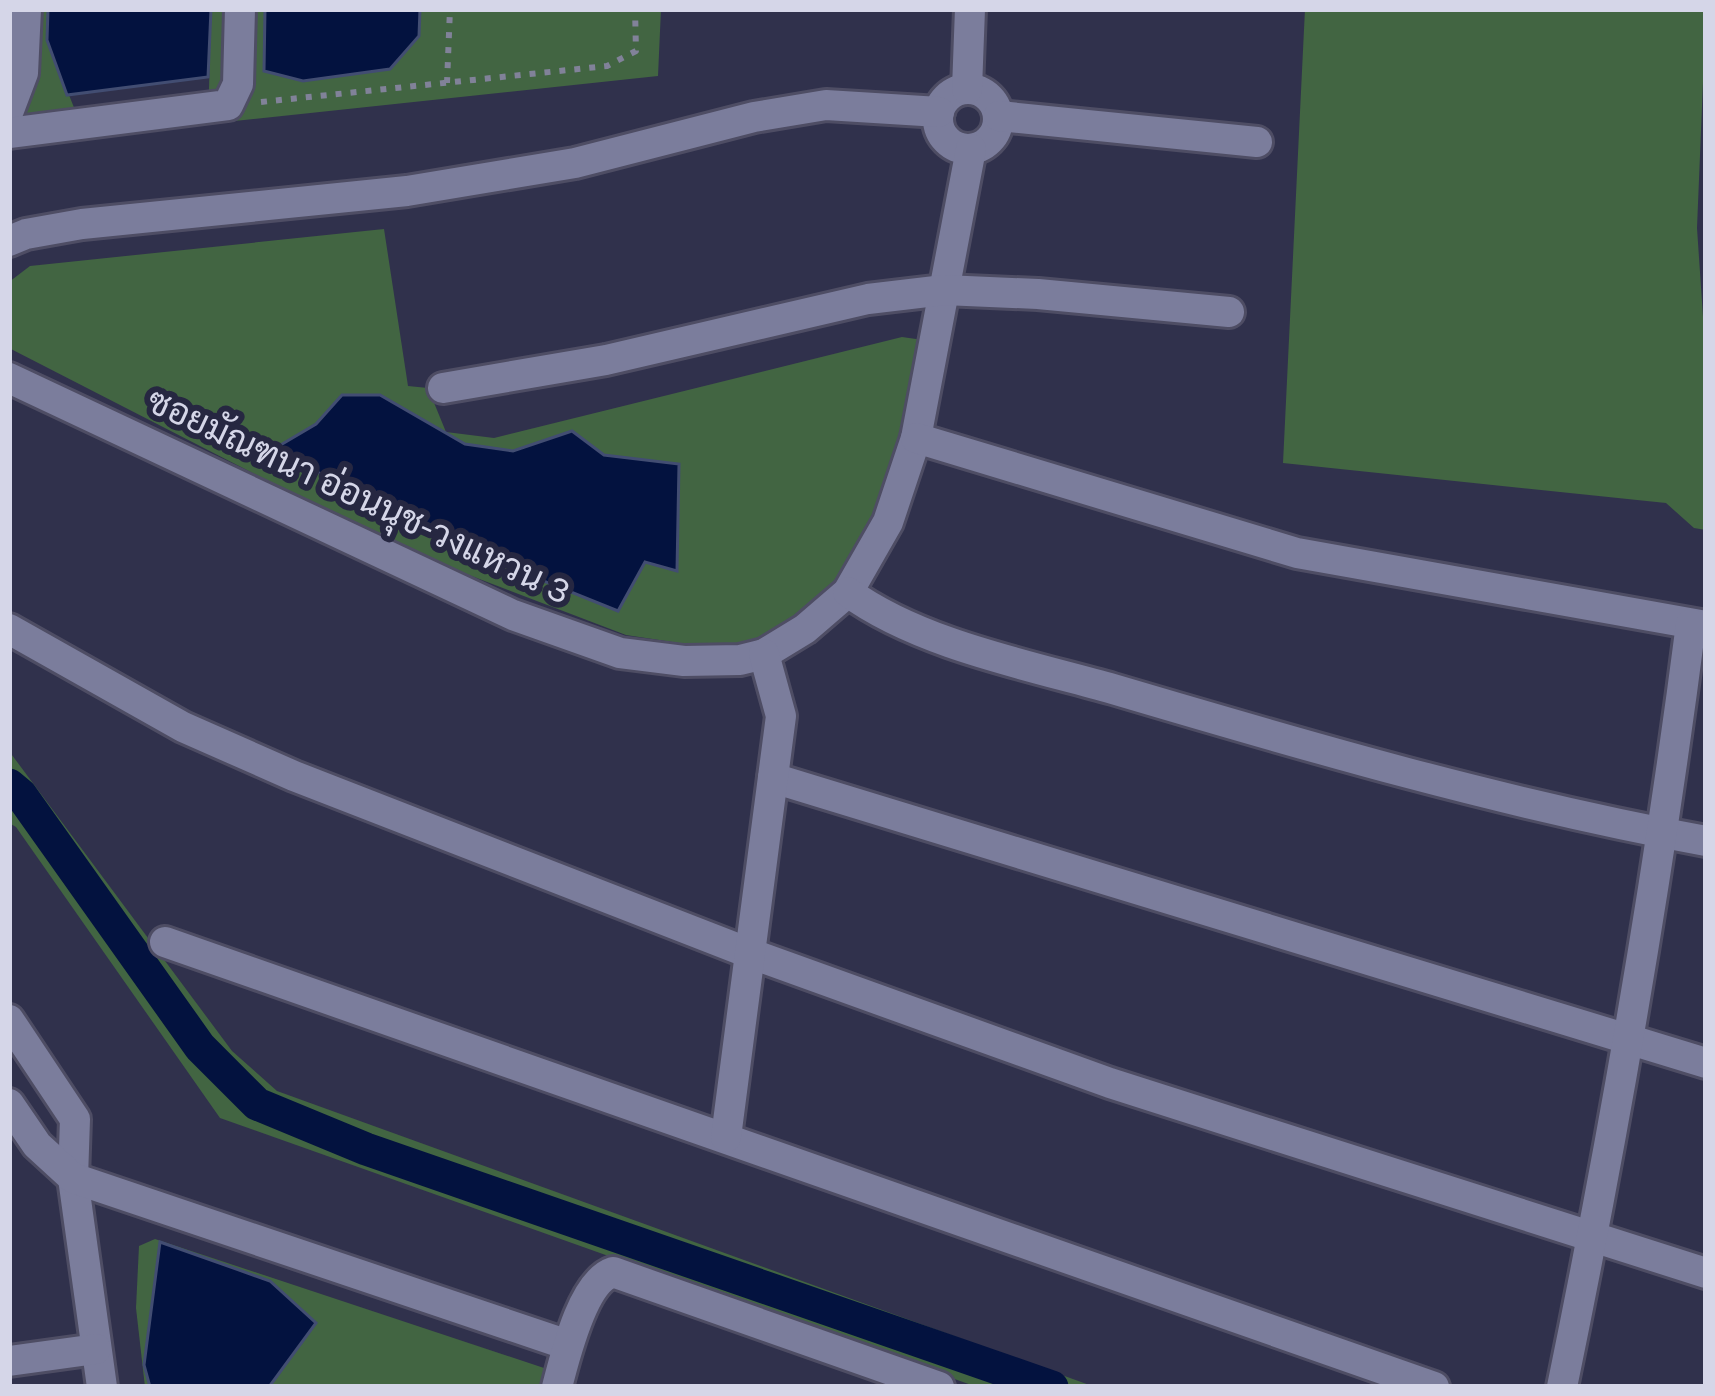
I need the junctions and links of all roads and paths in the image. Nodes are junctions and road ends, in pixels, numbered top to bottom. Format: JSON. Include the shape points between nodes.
{"nodes":[{"id":1,"x":26,"y":9,"type":"edge"},
{"id":2,"x":241,"y":9,"type":"edge"},
{"id":3,"x":450,"y":9,"type":"edge"},
{"id":4,"x":634,"y":9,"type":"edge"},
{"id":5,"x":970,"y":9,"type":"edge"},
{"id":6,"x":447,"y":83,"type":"junction"},
{"id":7,"x":967,"y":88,"type":"junction"},
{"id":8,"x":228,"y":105,"type":"junction"},
{"id":9,"x":9,"y":110,"type":"edge"},
{"id":10,"x":939,"y":112,"type":"junction"},
{"id":11,"x":999,"y":116,"type":"junction"},
{"id":12,"x":9,"y":133,"type":"edge"},
{"id":13,"x":1257,"y":142,"type":"dead end"},
{"id":14,"x":971,"y":148,"type":"junction"},
{"id":15,"x":9,"y":242,"type":"edge"},
{"id":16,"x":944,"y":290,"type":"junction"},
{"id":17,"x":1229,"y":312,"type":"dead end"},
{"id":18,"x":9,"y":378,"type":"edge"},
{"id":19,"x":443,"y":388,"type":"dead end"},
{"id":20,"x":916,"y":438,"type":"junction"},
{"id":21,"x":848,"y":592,"type":"junction"},
{"id":22,"x":1699,"y":625,"type":"edge"},
{"id":23,"x":9,"y":629,"type":"edge"},
{"id":24,"x":764,"y":654,"type":"junction"},
{"id":25,"x":772,"y":778,"type":"junction"},
{"id":26,"x":1664,"y":833,"type":"junction"},
{"id":27,"x":1706,"y":841,"type":"edge"},
{"id":28,"x":166,"y":942,"type":"dead end"},
{"id":29,"x":749,"y":953,"type":"junction"},
{"id":30,"x":9,"y":1020,"type":"edge"},
{"id":31,"x":1630,"y":1042,"type":"junction"},
{"id":32,"x":1706,"y":1063,"type":"edge"},
{"id":33,"x":64,"y":1102,"type":"junction"},
{"id":34,"x":14,"y":1122,"type":"edge"},
{"id":35,"x":726,"y":1137,"type":"junction"},
{"id":36,"x":73,"y":1178,"type":"junction"},
{"id":37,"x":1592,"y":1239,"type":"junction"},
{"id":38,"x":1706,"y":1273,"type":"edge"},
{"id":39,"x":568,"y":1345,"type":"junction"},
{"id":40,"x":96,"y":1349,"type":"junction"},
{"id":41,"x":9,"y":1361,"type":"edge"},
{"id":42,"x":102,"y":1387,"type":"edge"},
{"id":43,"x":557,"y":1387,"type":"edge"},
{"id":44,"x":939,"y":1387,"type":"edge"},
{"id":45,"x":1434,"y":1387,"type":"edge"},
{"id":46,"x":1562,"y":1387,"type":"edge"}],
"edges":[{"from":1,"to":9,"type":"street","via":[[23,73]]},
{"from":2,"to":8,"type":"street","via":[[238,84]]},
{"from":3,"to":6,"type":"path"},
{"from":4,"to":6,"type":"path","via":[[636,51],[607,66]]},
{"from":5,"to":7,"type":"street"},
{"from":6,"to":8,"type":"path"},
{"from":7,"to":10,"type":"street"},
{"from":7,"to":11,"type":"street","via":[[988,96]]},
{"from":8,"to":12,"type":"street"},
{"from":10,"to":14,"type":"street","via":[[945,139]]},
{"from":10,"to":15,"type":"street","via":[[826,105],[575,163],[82,224]]},
{"from":11,"to":13,"type":"street"},
{"from":11,"to":14,"type":"street","via":[[995,134]]},
{"from":14,"to":16,"type":"street","name":"ซอยมัณฑนา อ่อนนุช-วงแหวน 3"},
{"from":16,"to":17,"type":"street"},
{"from":16,"to":19,"type":"street","via":[[868,298],[606,360]]},
{"from":16,"to":20,"type":"street","name":"ซอยมัณฑนา อ่อนนุช-วงแหวน 3"},
{"from":18,"to":24,"type":"street","name":"ซอยมัณฑนา อ่อนนุช-วงแหวน 3","via":[[513,615],[620,652],[684,661]]},
{"from":20,"to":21,"type":"street","name":"ซอยมัณฑนา อ่อนนุช-วงแหวน 3","via":[[888,522]]},
{"from":20,"to":22,"type":"street","via":[[1297,553]]},
{"from":21,"to":24,"type":"street","name":"ซอยมัณฑนา อ่อนนุช-วงแหวน 3"},
{"from":21,"to":26,"type":"street","via":[[876,612],[973,649],[1402,775]]},
{"from":22,"to":26,"type":"street"},
{"from":23,"to":29,"type":"street","via":[[183,727]]},
{"from":24,"to":25,"type":"street","via":[[781,716]]},
{"from":25,"to":29,"type":"street"},
{"from":25,"to":31,"type":"street"},
{"from":26,"to":27,"type":"street"},
{"from":26,"to":31,"type":"street"},
{"from":28,"to":35,"type":"street"},
{"from":29,"to":35,"type":"street"},
{"from":29,"to":37,"type":"street","via":[[1110,1083]]},
{"from":30,"to":33,"type":"street"},
{"from":31,"to":32,"type":"street"},
{"from":31,"to":37,"type":"street"},
{"from":33,"to":34,"type":"street"},
{"from":33,"to":36,"type":"street","via":[[76,1123]]},
{"from":34,"to":36,"type":"street"},
{"from":35,"to":45,"type":"street"},
{"from":36,"to":39,"type":"street"},
{"from":36,"to":40,"type":"street"},
{"from":37,"to":38,"type":"street"},
{"from":37,"to":46,"type":"street"},
{"from":39,"to":43,"type":"street"},
{"from":39,"to":44,"type":"street","via":[[591,1290],[613,1272]]},
{"from":40,"to":41,"type":"street"},
{"from":40,"to":42,"type":"street"}]}
